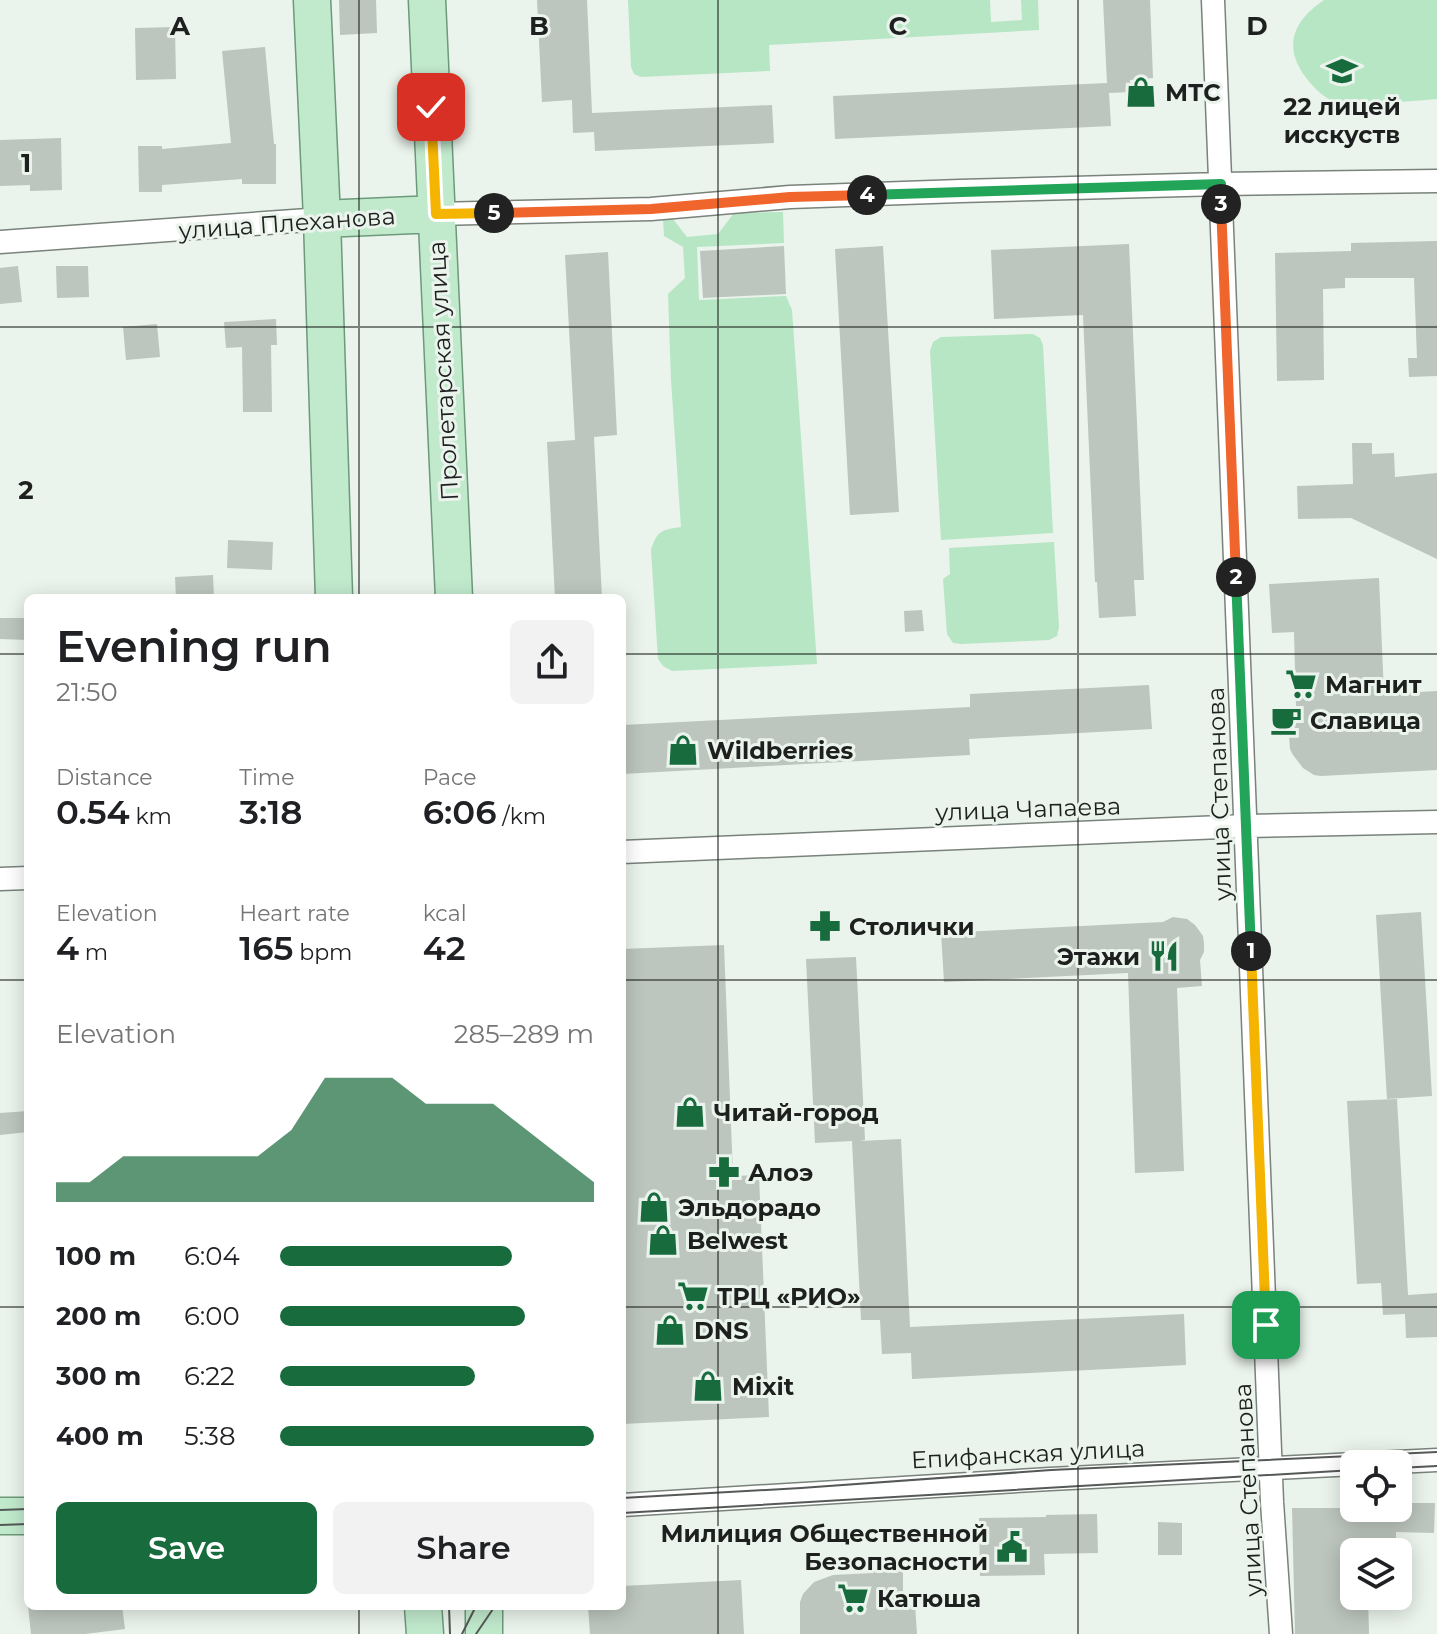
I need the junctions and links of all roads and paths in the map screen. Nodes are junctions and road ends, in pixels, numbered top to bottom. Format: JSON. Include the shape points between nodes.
{"nodes":[{"id":1,"x":312,"y":0,"type":"edge"},
{"id":2,"x":427,"y":0,"type":"edge"},
{"id":3,"x":1213,"y":0,"type":"edge"},
{"id":4,"x":1437,"y":181,"type":"edge"},
{"id":5,"x":1221,"y":184,"type":"junction"},
{"id":6,"x":436,"y":214,"type":"junction"},
{"id":7,"x":322,"y":219,"type":"junction"},
{"id":8,"x":0,"y":242,"type":"edge"},
{"id":9,"x":334,"y":594,"type":"edge"},
{"id":10,"x":454,"y":594,"type":"edge"},
{"id":11,"x":1437,"y":822,"type":"edge"},
{"id":12,"x":1246,"y":826,"type":"junction"},
{"id":13,"x":626,"y":852,"type":"edge"},
{"id":14,"x":24,"y":878,"type":"edge"},
{"id":15,"x":0,"y":879,"type":"edge"},
{"id":16,"x":1437,"y":1460,"type":"edge"},
{"id":17,"x":1271,"y":1467,"type":"junction"},
{"id":18,"x":626,"y":1505,"type":"edge"},
{"id":19,"x":0,"y":1516,"type":"edge"},
{"id":20,"x":24,"y":1516,"type":"edge"},
{"id":21,"x":423,"y":1610,"type":"edge"},
{"id":22,"x":484,"y":1610,"type":"edge"},
{"id":23,"x":425,"y":1634,"type":"edge"},
{"id":24,"x":484,"y":1634,"type":"edge"},
{"id":25,"x":1281,"y":1634,"type":"edge"}],
"edges":[{"from":1,"to":7,"type":"main road"},
{"from":2,"to":6,"type":"main road","name":"Пролетарская улица"},
{"from":3,"to":5,"type":"street","name":"улица Степанова"},
{"from":4,"to":5,"type":"street","name":"улица Плеханова"},
{"from":5,"to":6,"type":"street","name":"улица Плеханова"},
{"from":5,"to":12,"type":"street","name":"улица Степанова"},
{"from":6,"to":7,"type":"main road","name":"улица Плеханова"},
{"from":6,"to":10,"type":"main road","name":"Пролетарская улица"},
{"from":7,"to":8,"type":"street","name":"улица Плеханова"},
{"from":7,"to":9,"type":"main road"},
{"from":11,"to":12,"type":"street","name":"улица Чапаева"},
{"from":12,"to":13,"type":"street","name":"улица Чапаева"},
{"from":12,"to":17,"type":"street","name":"улица Степанова"},
{"from":14,"to":15,"type":"street"},
{"from":16,"to":17,"type":"street","name":"Епифанская улица"},
{"from":17,"to":18,"type":"street","name":"Епифанская улица"},
{"from":17,"to":25,"type":"street","name":"улица Степанова"},
{"from":19,"to":20,"type":"main road"},
{"from":21,"to":23,"type":"main road"},
{"from":22,"to":24,"type":"main road"}]}
